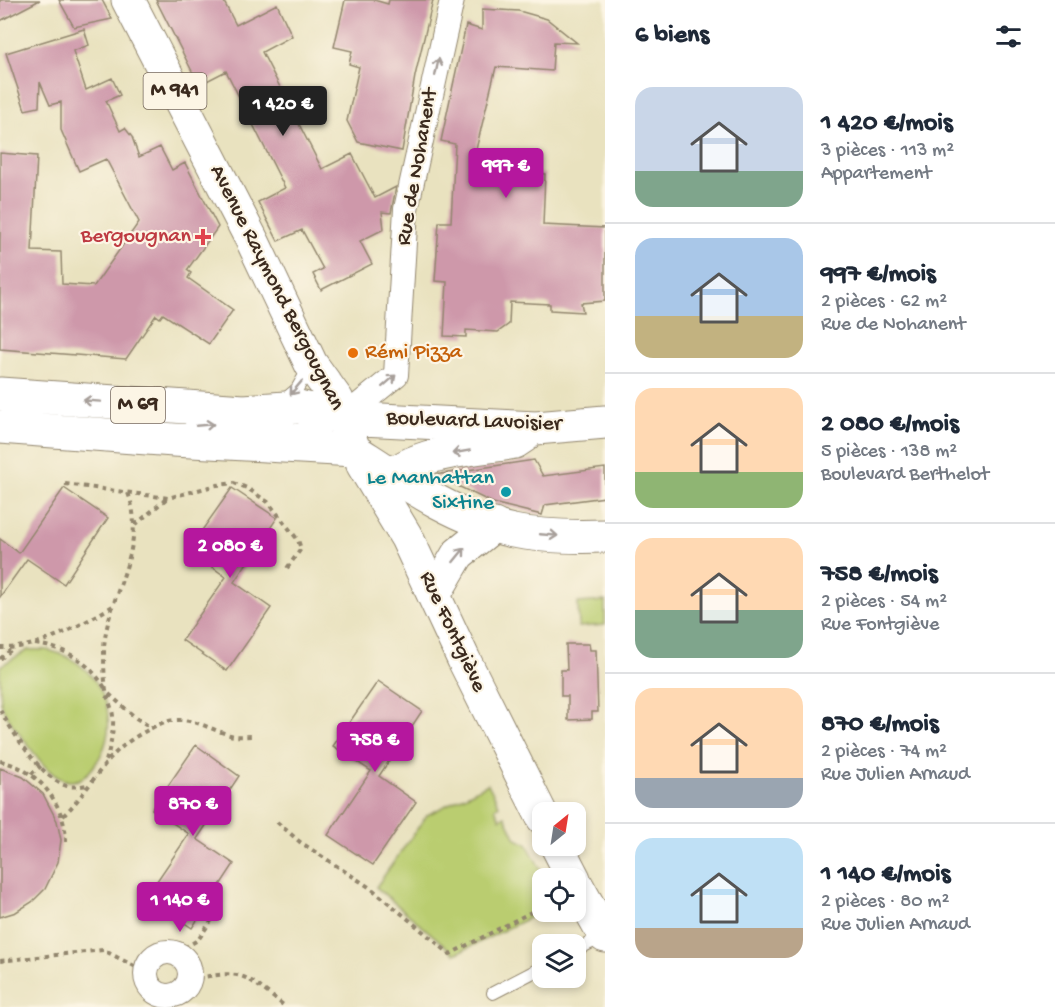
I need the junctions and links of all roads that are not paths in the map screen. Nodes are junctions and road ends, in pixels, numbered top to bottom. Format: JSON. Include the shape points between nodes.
{"nodes":[{"id":1,"x":128,"y":0,"type":"edge"},
{"id":2,"x":452,"y":0,"type":"edge"},
{"id":3,"x":310,"y":364,"type":"junction"},
{"id":4,"x":0,"y":394,"type":"edge"},
{"id":5,"x":0,"y":418,"type":"edge"},
{"id":6,"x":343,"y":418,"type":"junction"},
{"id":7,"x":286,"y":419,"type":"junction"},
{"id":8,"x":605,"y":422,"type":"edge"},
{"id":9,"x":0,"y":427,"type":"edge"},
{"id":10,"x":536,"y":428,"type":"junction"},
{"id":11,"x":354,"y":450,"type":"junction"},
{"id":12,"x":384,"y":482,"type":"junction"},
{"id":13,"x":494,"y":525,"type":"junction"},
{"id":14,"x":605,"y":536,"type":"edge"},
{"id":15,"x":434,"y":595,"type":"junction"},
{"id":16,"x":535,"y":802,"type":"edge"},
{"id":17,"x":586,"y":902,"type":"edge"},
{"id":18,"x":605,"y":936,"type":"edge"},
{"id":19,"x":586,"y":945,"type":"edge"},
{"id":20,"x":532,"y":973,"type":"edge"},
{"id":21,"x":493,"y":993,"type":"dead end"},
{"id":22,"x":173,"y":1002,"type":"edge"}],
"edges":[{"from":1,"to":3,"type":"main road","name":"Avenue Raymond Bergougnan","number":"M 941","via":[[254,244]]},
{"from":6,"to":2,"type":"street","name":"Rue de Nohanent","one_way":true,"via":[[396,375],[406,209]]},
{"from":3,"to":6,"type":"main road","name":"Avenue Raymond Bergougnan","number":"M 941","via":[[337,400]]},
{"from":3,"to":7,"type":"lane","one_way":true},
{"from":7,"to":4,"type":"main road","number":"M 69","one_way":true,"via":[[220,410]]},
{"from":5,"to":7,"type":"lane","one_way":true,"via":[[164,429]]},
{"from":6,"to":7,"type":"main road","number":"M 69","via":[[299,407]]},
{"from":6,"to":10,"type":"main road","name":"Boulevard Lavoisier","number":"M 69"},
{"from":6,"to":11,"type":"main road","name":"Avenue Raymond Bergougnan","number":"M 941"},
{"from":7,"to":11,"type":"lane"},
{"from":8,"to":10,"type":"main road","name":"Boulevard Lavoisier","number":"M 69"},
{"from":9,"to":11,"type":"main road","number":"M 69"},
{"from":10,"to":12,"type":"main road","number":"M 69","one_way":true,"via":[[515,442],[431,457]]},
{"from":11,"to":12,"type":"main road","number":"M 69"},
{"from":12,"to":13,"type":"main road","number":"M 69"},
{"from":12,"to":15,"type":"main road","name":"Rue Fontgiève"},
{"from":13,"to":14,"type":"main road","number":"M 69","one_way":true,"via":[[551,536]]},
{"from":15,"to":13,"type":"main road","one_way":true,"via":[[458,554]]},
{"from":15,"to":16,"type":"main road","name":"Rue Fontgiève"},
{"from":17,"to":18,"type":"main road"},
{"from":18,"to":19,"type":"lane"},
{"from":20,"to":21,"type":"lane"},
{"from":22,"to":22,"type":"street","via":[[152,991],[146,972],[150,961],[171,952],[186,961],[189,980]]}]}
